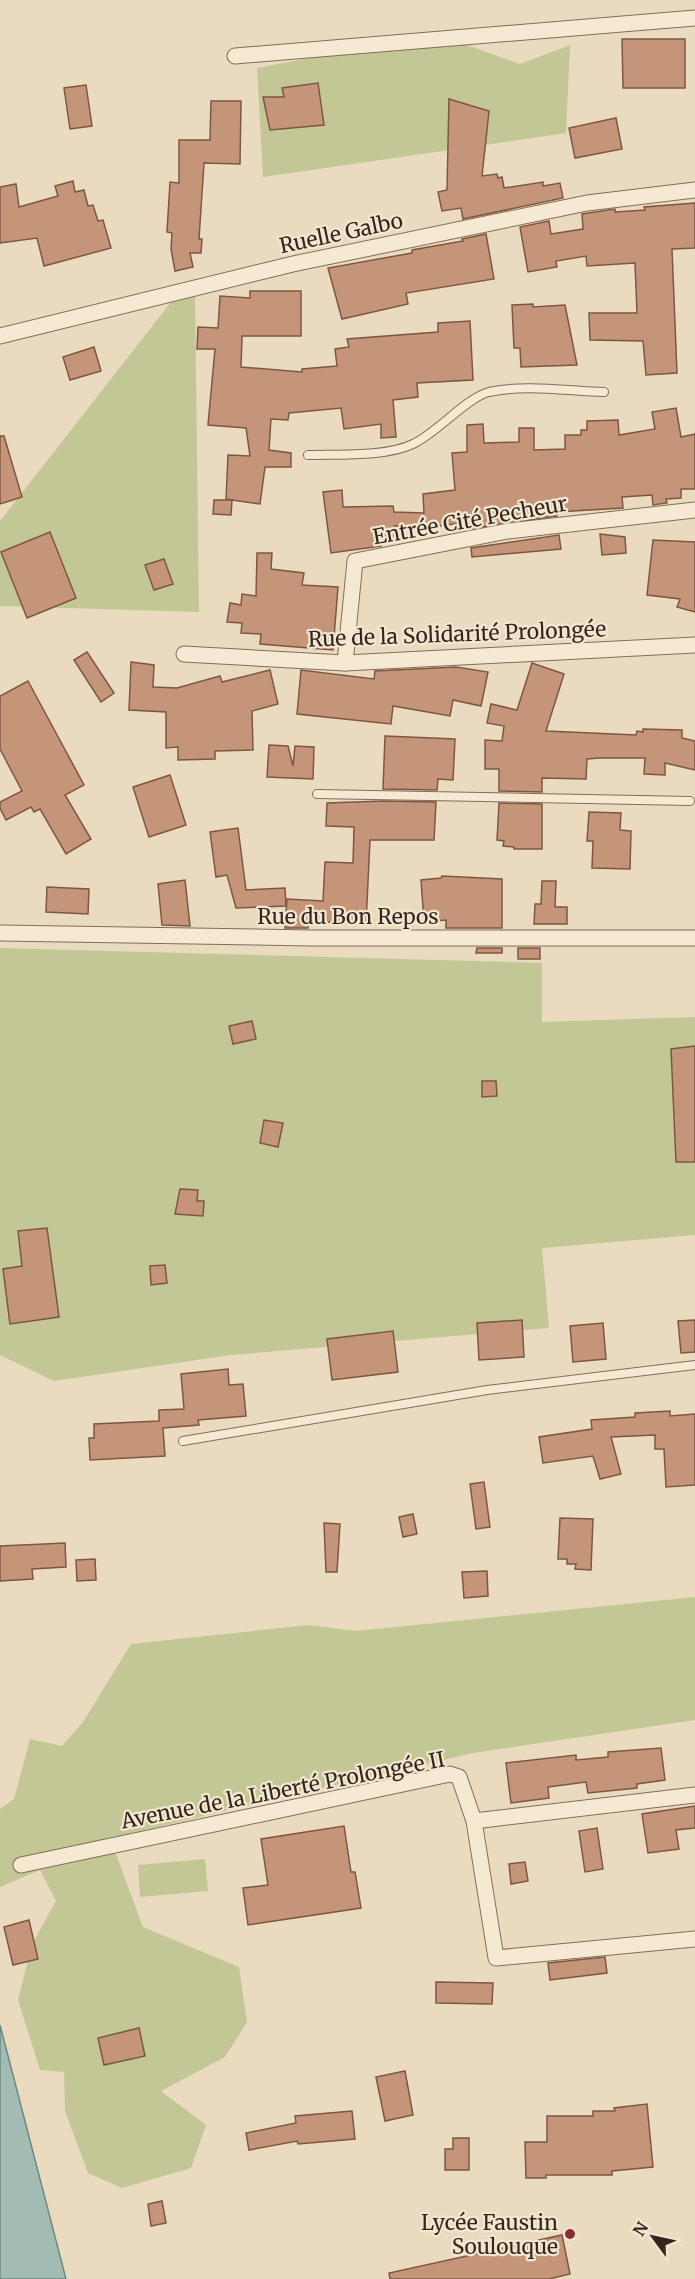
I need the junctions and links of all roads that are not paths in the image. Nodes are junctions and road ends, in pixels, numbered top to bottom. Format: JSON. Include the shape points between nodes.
{"nodes":[{"id":1,"x":695,"y":18,"type":"edge"},
{"id":2,"x":235,"y":56,"type":"dead end"},
{"id":3,"x":695,"y":190,"type":"edge"},
{"id":4,"x":0,"y":336,"type":"edge"},
{"id":5,"x":604,"y":392,"type":"dead end"},
{"id":6,"x":308,"y":455,"type":"dead end"},
{"id":7,"x":695,"y":510,"type":"edge"},
{"id":8,"x":695,"y":645,"type":"edge"},
{"id":9,"x":184,"y":654,"type":"dead end"},
{"id":10,"x":345,"y":663,"type":"junction"},
{"id":11,"x":317,"y":794,"type":"dead end"},
{"id":12,"x":690,"y":801,"type":"dead end"},
{"id":13,"x":0,"y":933,"type":"edge"},
{"id":14,"x":695,"y":938,"type":"edge"},
{"id":15,"x":695,"y":1365,"type":"edge"},
{"id":16,"x":183,"y":1441,"type":"dead end"},
{"id":17,"x":695,"y":1795,"type":"edge"},
{"id":18,"x":474,"y":1821,"type":"junction"},
{"id":19,"x":21,"y":1865,"type":"dead end"},
{"id":20,"x":695,"y":1939,"type":"edge"}],
"edges":[{"from":1,"to":2,"type":"street"},
{"from":3,"to":4,"type":"street","name":"Ruelle Galbo","via":[[587,202],[338,255]]},
{"from":5,"to":6,"type":"lane","via":[[489,392],[413,445],[374,453]]},
{"from":7,"to":10,"type":"street","name":"Entrée Cité Pecheur","via":[[508,531],[355,561]]},
{"from":8,"to":10,"type":"street","name":"Rue de la Solidarité Prolongée"},
{"from":9,"to":10,"type":"street","name":"Rue de la Solidarité Prolongée"},
{"from":11,"to":12,"type":"lane"},
{"from":13,"to":14,"type":"street","name":"Rue du Bon Repos"},
{"from":15,"to":16,"type":"lane","via":[[487,1390]]},
{"from":17,"to":18,"type":"street"},
{"from":18,"to":19,"type":"street","name":"Avenue de la Liberté Prolongée II","via":[[463,1784],[459,1777],[450,1774]]},
{"from":18,"to":20,"type":"street","name":"Avenue de la Liberté Prolongée II","via":[[496,1958]]}]}
